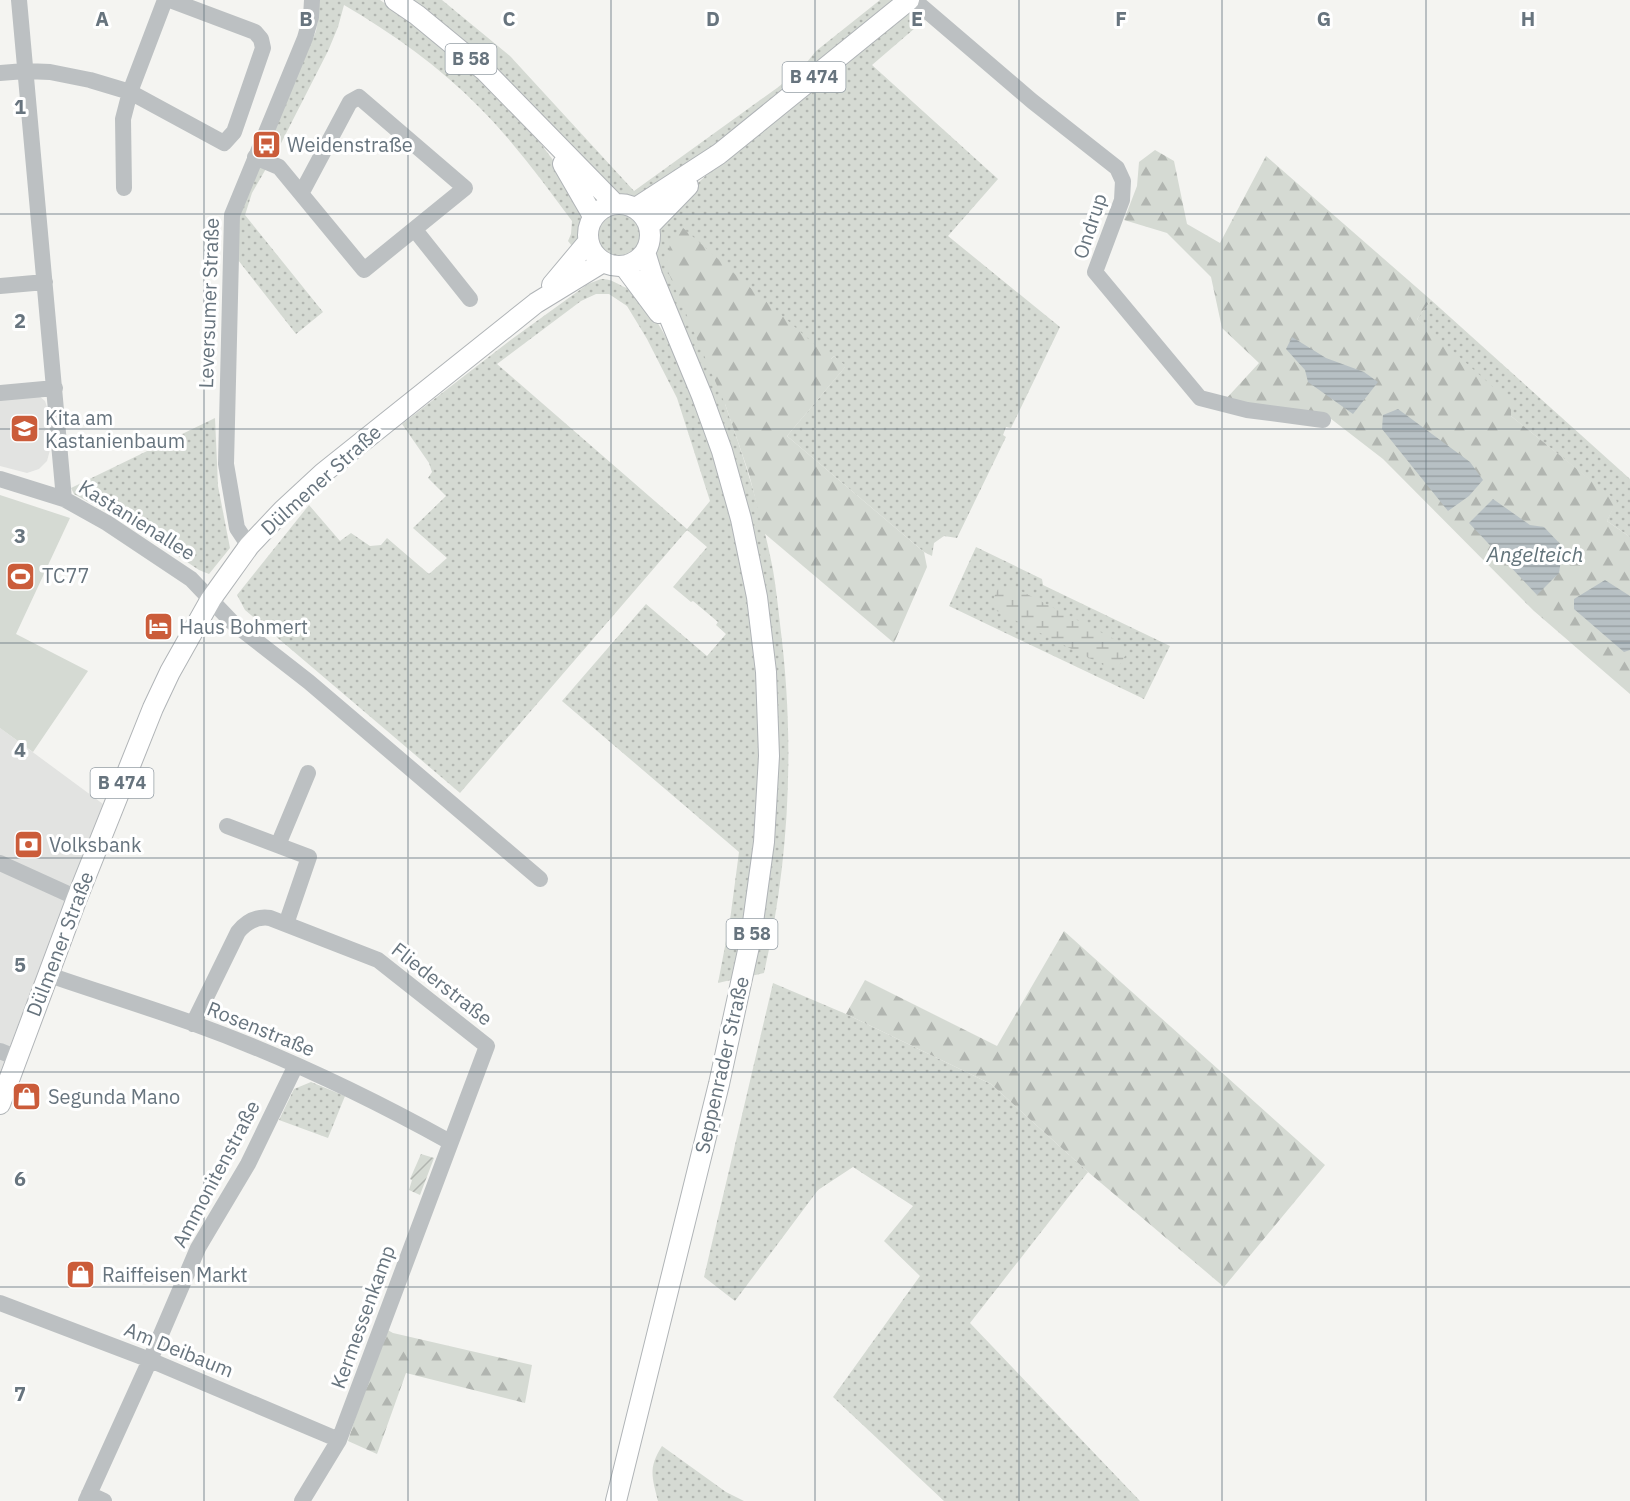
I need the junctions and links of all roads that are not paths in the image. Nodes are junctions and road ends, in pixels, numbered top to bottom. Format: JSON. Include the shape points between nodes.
{"nodes":[{"id":1,"x":20,"y":0,"type":"edge"},
{"id":2,"x":165,"y":0,"type":"edge"},
{"id":3,"x":170,"y":0,"type":"edge"},
{"id":4,"x":312,"y":0,"type":"edge"},
{"id":5,"x":395,"y":0,"type":"edge"},
{"id":6,"x":909,"y":0,"type":"edge"},
{"id":7,"x":914,"y":0,"type":"edge"},
{"id":8,"x":25,"y":71,"type":"junction"},
{"id":9,"x":0,"y":74,"type":"edge"},
{"id":10,"x":130,"y":92,"type":"junction"},
{"id":11,"x":540,"y":126,"type":"junction"},
{"id":12,"x":719,"y":154,"type":"junction"},
{"id":13,"x":255,"y":157,"type":"junction"},
{"id":14,"x":124,"y":188,"type":"dead end"},
{"id":15,"x":302,"y":192,"type":"junction"},
{"id":16,"x":614,"y":203,"type":"junction"},
{"id":17,"x":636,"y":208,"type":"junction"},
{"id":18,"x":593,"y":216,"type":"junction"},
{"id":19,"x":649,"y":226,"type":"junction"},
{"id":20,"x":415,"y":230,"type":"junction"},
{"id":21,"x":588,"y":242,"type":"junction"},
{"id":22,"x":645,"y":252,"type":"junction"},
{"id":23,"x":603,"y":262,"type":"junction"},
{"id":24,"x":624,"y":266,"type":"junction"},
{"id":25,"x":45,"y":282,"type":"junction"},
{"id":26,"x":0,"y":286,"type":"edge"},
{"id":27,"x":470,"y":299,"type":"dead end"},
{"id":28,"x":536,"y":303,"type":"junction"},
{"id":29,"x":681,"y":345,"type":"junction"},
{"id":30,"x":55,"y":388,"type":"junction"},
{"id":31,"x":0,"y":393,"type":"edge"},
{"id":32,"x":1323,"y":420,"type":"dead end"},
{"id":33,"x":0,"y":478,"type":"edge"},
{"id":34,"x":64,"y":499,"type":"junction"},
{"id":35,"x":249,"y":546,"type":"junction"},
{"id":36,"x":211,"y":599,"type":"junction"},
{"id":37,"x":308,"y":772,"type":"dead end"},
{"id":38,"x":227,"y":826,"type":"dead end"},
{"id":39,"x":278,"y":845,"type":"junction"},
{"id":40,"x":0,"y":863,"type":"edge"},
{"id":41,"x":540,"y":879,"type":"dead end"},
{"id":42,"x":77,"y":898,"type":"junction"},
{"id":43,"x":286,"y":924,"type":"junction"},
{"id":44,"x":49,"y":975,"type":"junction"},
{"id":45,"x":193,"y":1024,"type":"junction"},
{"id":46,"x":9,"y":1055,"type":"edge"},
{"id":47,"x":296,"y":1065,"type":"junction"},
{"id":48,"x":0,"y":1104,"type":"edge"},
{"id":49,"x":450,"y":1142,"type":"junction"},
{"id":50,"x":0,"y":1303,"type":"edge"},
{"id":51,"x":150,"y":1360,"type":"junction"},
{"id":52,"x":339,"y":1440,"type":"junction"},
{"id":53,"x":93,"y":1499,"type":"edge"},
{"id":54,"x":302,"y":1501,"type":"edge"},
{"id":55,"x":616,"y":1501,"type":"edge"}],
"edges":[{"from":1,"to":8,"type":"street"},
{"from":2,"to":10,"type":"street"},
{"from":3,"to":10,"type":"street","via":[[255,32],[261,39],[263,48],[234,132],[224,143]]},
{"from":4,"to":13,"type":"street","name":"Leversumer Straße","via":[[304,38]]},
{"from":5,"to":11,"type":"main road","number":"B 58","via":[[485,71]]},
{"from":6,"to":12,"type":"main road","number":"B 474"},
{"from":7,"to":32,"type":"street","name":"Ondrup","via":[[1117,168],[1123,181],[1122,200],[1095,272],[1200,398],[1246,410]]},
{"from":8,"to":9,"type":"street"},
{"from":8,"to":10,"type":"street","via":[[70,76]]},
{"from":8,"to":25,"type":"street"},
{"from":10,"to":14,"type":"street","via":[[123,119]]},
{"from":11,"to":16,"type":"main road","number":"B 58"},
{"from":11,"to":18,"type":"main road","number":"B 58"},
{"from":12,"to":17,"type":"main road","number":"B 474"},
{"from":12,"to":19,"type":"main road","number":"B 474"},
{"from":13,"to":15,"type":"street","via":[[279,166]]},
{"from":13,"to":35,"type":"street","name":"Leversumer Straße","via":[[232,215],[226,406],[229,483],[237,528]]},
{"from":15,"to":20,"type":"street","via":[[364,270]]},
{"from":15,"to":20,"type":"street","via":[[350,102],[359,97],[465,188]]},
{"from":16,"to":17,"type":"main road"},
{"from":16,"to":18,"type":"main road"},
{"from":17,"to":19,"type":"main road"},
{"from":18,"to":21,"type":"main road"},
{"from":19,"to":22,"type":"main road"},
{"from":20,"to":27,"type":"street"},
{"from":21,"to":23,"type":"main road"},
{"from":21,"to":28,"type":"main road","name":"Dülmener Straße","number":"B 474"},
{"from":22,"to":24,"type":"main road"},
{"from":22,"to":29,"type":"main road","name":"Seppenrader Straße","number":"B 58"},
{"from":23,"to":24,"type":"main road"},
{"from":23,"to":28,"type":"main road","name":"Dülmener Straße","number":"B 474"},
{"from":24,"to":29,"type":"main road","name":"Seppenrader Straße","number":"B 58"},
{"from":25,"to":26,"type":"street"},
{"from":25,"to":30,"type":"street"},
{"from":28,"to":35,"type":"main road","name":"Dülmener Straße","number":"B 474","via":[[323,473]]},
{"from":29,"to":55,"type":"main road","name":"Seppenrader Straße","number":"B 58","via":[[722,451],[741,519],[757,597],[766,672],[769,756],[764,842],[752,937]]},
{"from":30,"to":31,"type":"street"},
{"from":30,"to":34,"type":"street"},
{"from":33,"to":34,"type":"street","name":"Kastanienallee"},
{"from":34,"to":36,"type":"street","name":"Kastanienallee","via":[[191,579]]},
{"from":35,"to":36,"type":"main road","name":"Dülmener Straße","number":"B 474"},
{"from":36,"to":41,"type":"street","name":"Kastanienallee","via":[[232,622],[309,682]]},
{"from":36,"to":42,"type":"main road","name":"Dülmener Straße","number":"B 474","via":[[153,708]]},
{"from":37,"to":39,"type":"street"},
{"from":38,"to":39,"type":"street"},
{"from":39,"to":43,"type":"street","via":[[309,857]]},
{"from":40,"to":42,"type":"street"},
{"from":42,"to":44,"type":"main road","name":"Dülmener Straße","number":"B 474"},
{"from":43,"to":45,"type":"street","name":"Fliederstraße","via":[[263,917],[243,925]]},
{"from":43,"to":49,"type":"street","name":"Fliederstraße","via":[[378,960],[487,1046]]},
{"from":44,"to":45,"type":"street","name":"Rosenstraße"},
{"from":44,"to":46,"type":"main road","name":"Dülmener Straße","number":"B 474"},
{"from":45,"to":47,"type":"street","name":"Rosenstraße"},
{"from":46,"to":48,"type":"main road","name":"Dülmener Straße","number":"B 474"},
{"from":47,"to":49,"type":"street","name":"Rosenstraße","via":[[383,1104]]},
{"from":47,"to":51,"type":"street","name":"Ammonitenstraße","via":[[248,1164],[198,1248]]},
{"from":49,"to":52,"type":"street","name":"Kermessenkamp"},
{"from":50,"to":51,"type":"street","name":"Am Deibaum"},
{"from":51,"to":52,"type":"street","name":"Am Deibaum"},
{"from":51,"to":53,"type":"street","name":"Ammonitenstraße"},
{"from":52,"to":54,"type":"street","name":"Kermessenkamp"}]}
